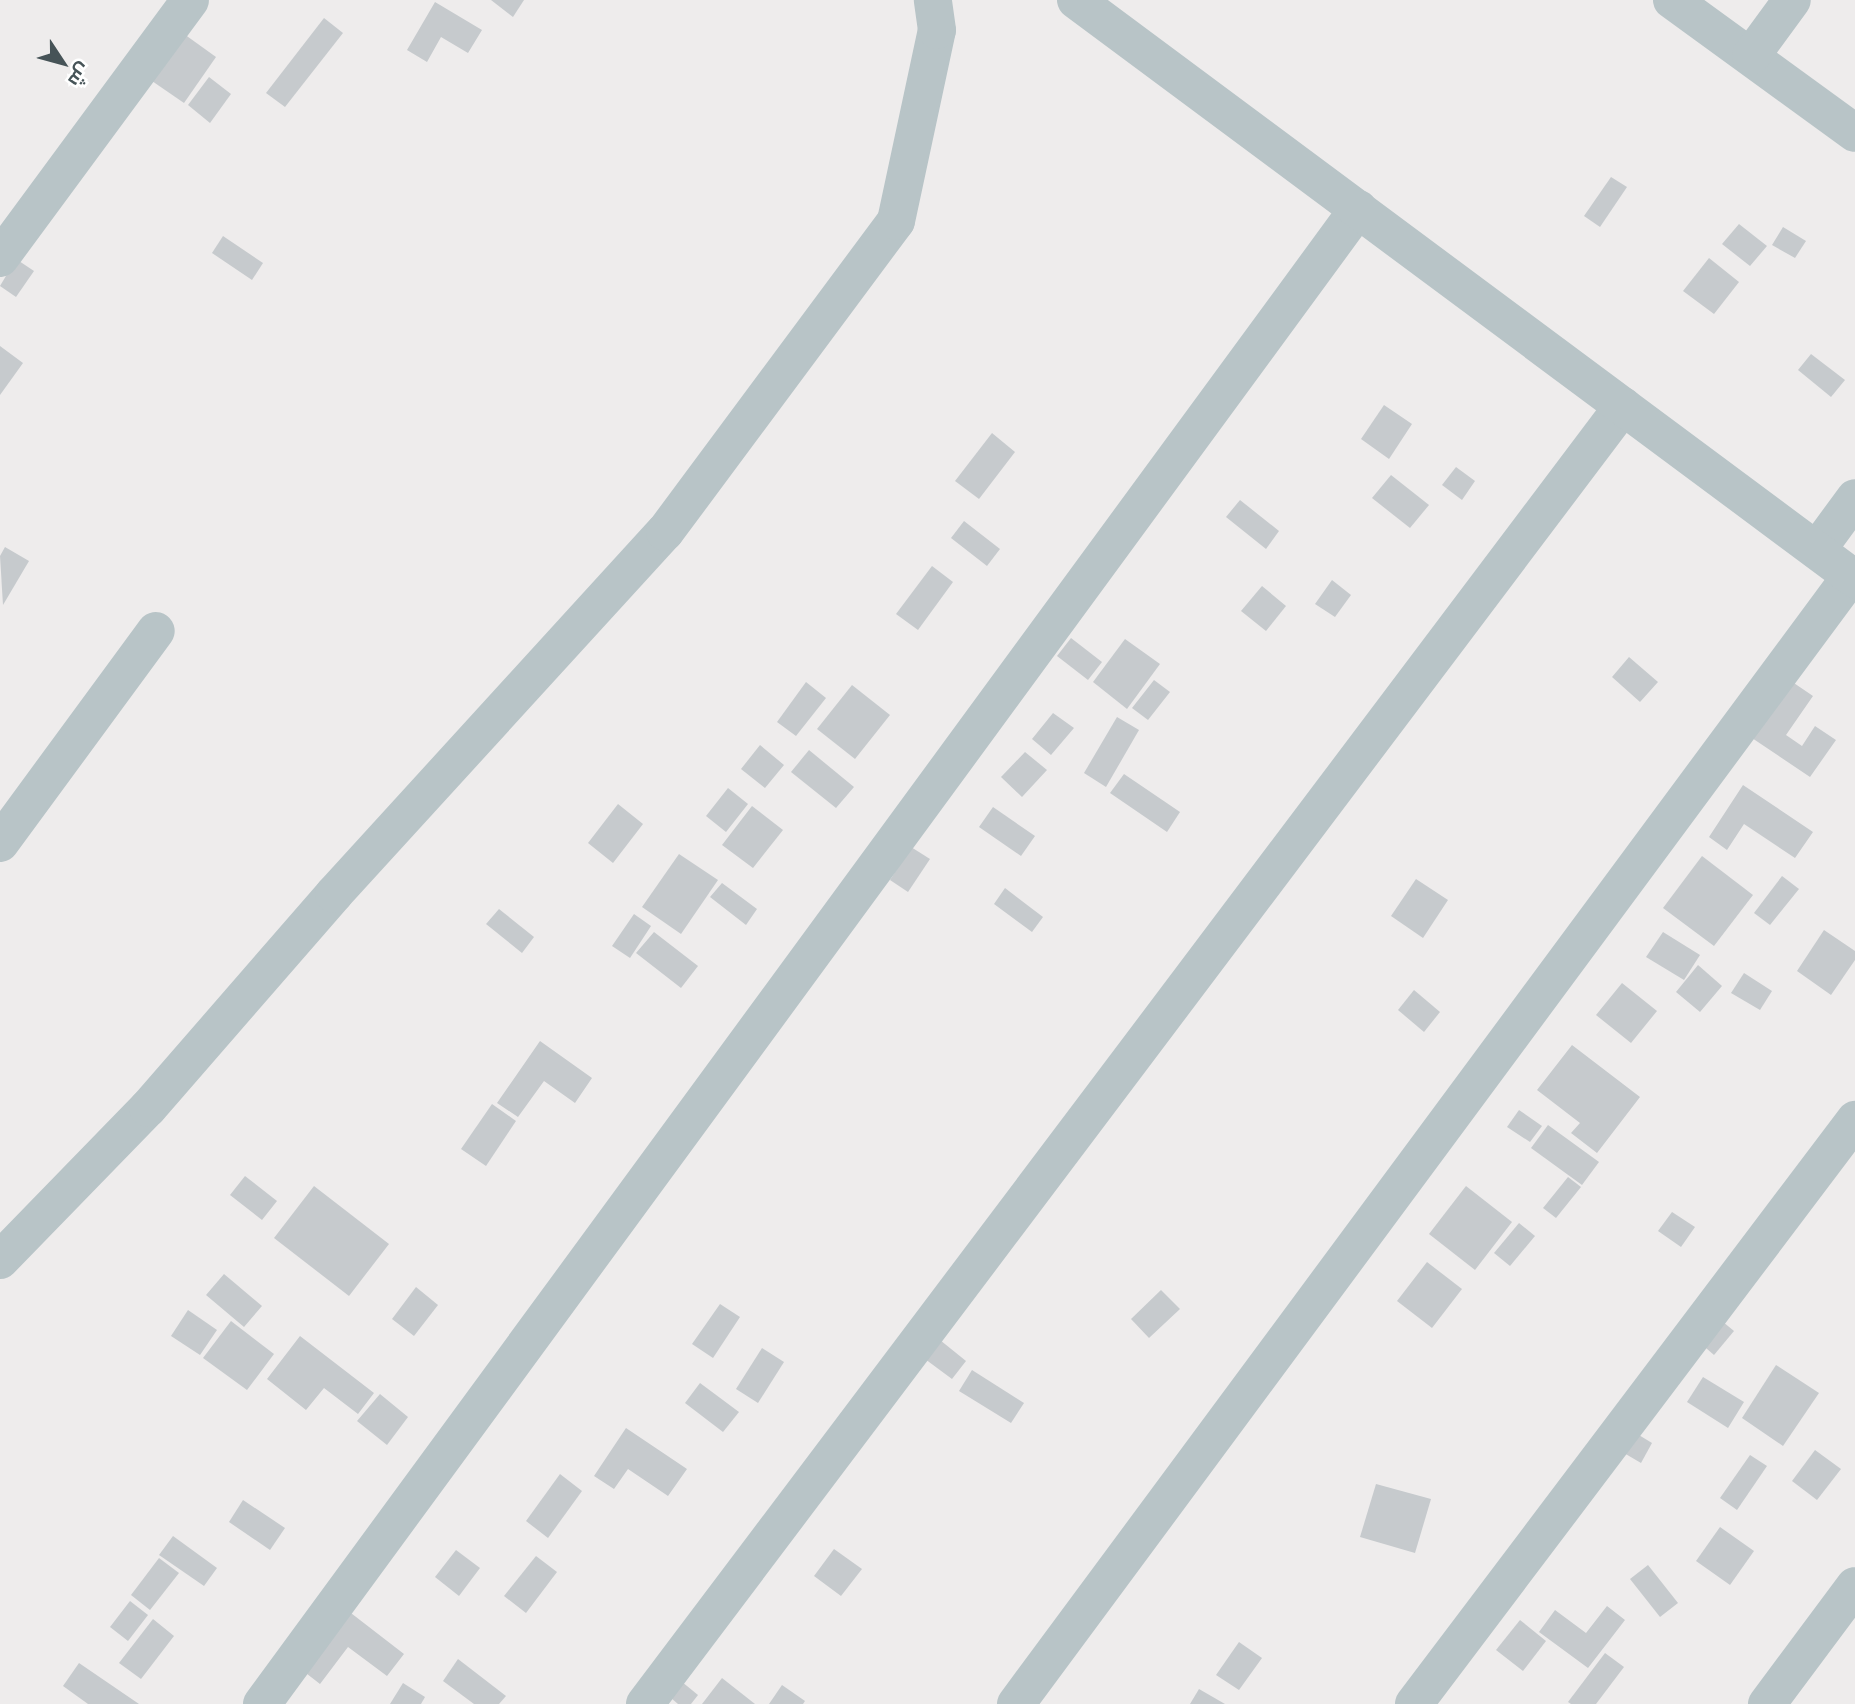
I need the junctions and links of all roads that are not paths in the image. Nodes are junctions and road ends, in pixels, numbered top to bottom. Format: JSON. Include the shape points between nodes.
{"nodes":[{"id":1,"x":190,"y":0,"type":"edge"},
{"id":2,"x":933,"y":0,"type":"edge"},
{"id":3,"x":1076,"y":0,"type":"edge"},
{"id":4,"x":1672,"y":0,"type":"edge"},
{"id":5,"x":1792,"y":0,"type":"edge"},
{"id":6,"x":1751,"y":56,"type":"junction"},
{"id":7,"x":1855,"y":133,"type":"edge"},
{"id":8,"x":1358,"y":209,"type":"junction"},
{"id":9,"x":0,"y":258,"type":"edge"},
{"id":10,"x":1623,"y":406,"type":"junction"},
{"id":11,"x":1855,"y":498,"type":"edge"},
{"id":12,"x":1817,"y":550,"type":"junction"},
{"id":13,"x":1853,"y":578,"type":"edge"},
{"id":14,"x":156,"y":632,"type":"dead end"},
{"id":15,"x":0,"y":843,"type":"edge"},
{"id":16,"x":1855,"y":1119,"type":"edge"},
{"id":17,"x":0,"y":1260,"type":"edge"},
{"id":18,"x":1855,"y":1586,"type":"edge"},
{"id":19,"x":262,"y":1704,"type":"edge"},
{"id":20,"x":645,"y":1704,"type":"edge"},
{"id":21,"x":1016,"y":1704,"type":"edge"},
{"id":22,"x":1414,"y":1704,"type":"edge"},
{"id":23,"x":1767,"y":1704,"type":"edge"}],
"edges":[{"from":1,"to":9,"type":"street"},
{"from":2,"to":17,"type":"street","via":[[937,30],[896,221],[665,532],[334,894],[148,1108]]},
{"from":3,"to":8,"type":"street"},
{"from":4,"to":6,"type":"street"},
{"from":5,"to":6,"type":"street"},
{"from":6,"to":7,"type":"street"},
{"from":8,"to":10,"type":"street"},
{"from":8,"to":19,"type":"street"},
{"from":10,"to":12,"type":"street"},
{"from":10,"to":20,"type":"street"},
{"from":11,"to":12,"type":"street"},
{"from":12,"to":13,"type":"street"},
{"from":13,"to":21,"type":"street"},
{"from":14,"to":15,"type":"street"},
{"from":16,"to":22,"type":"street"},
{"from":18,"to":23,"type":"street"}]}
